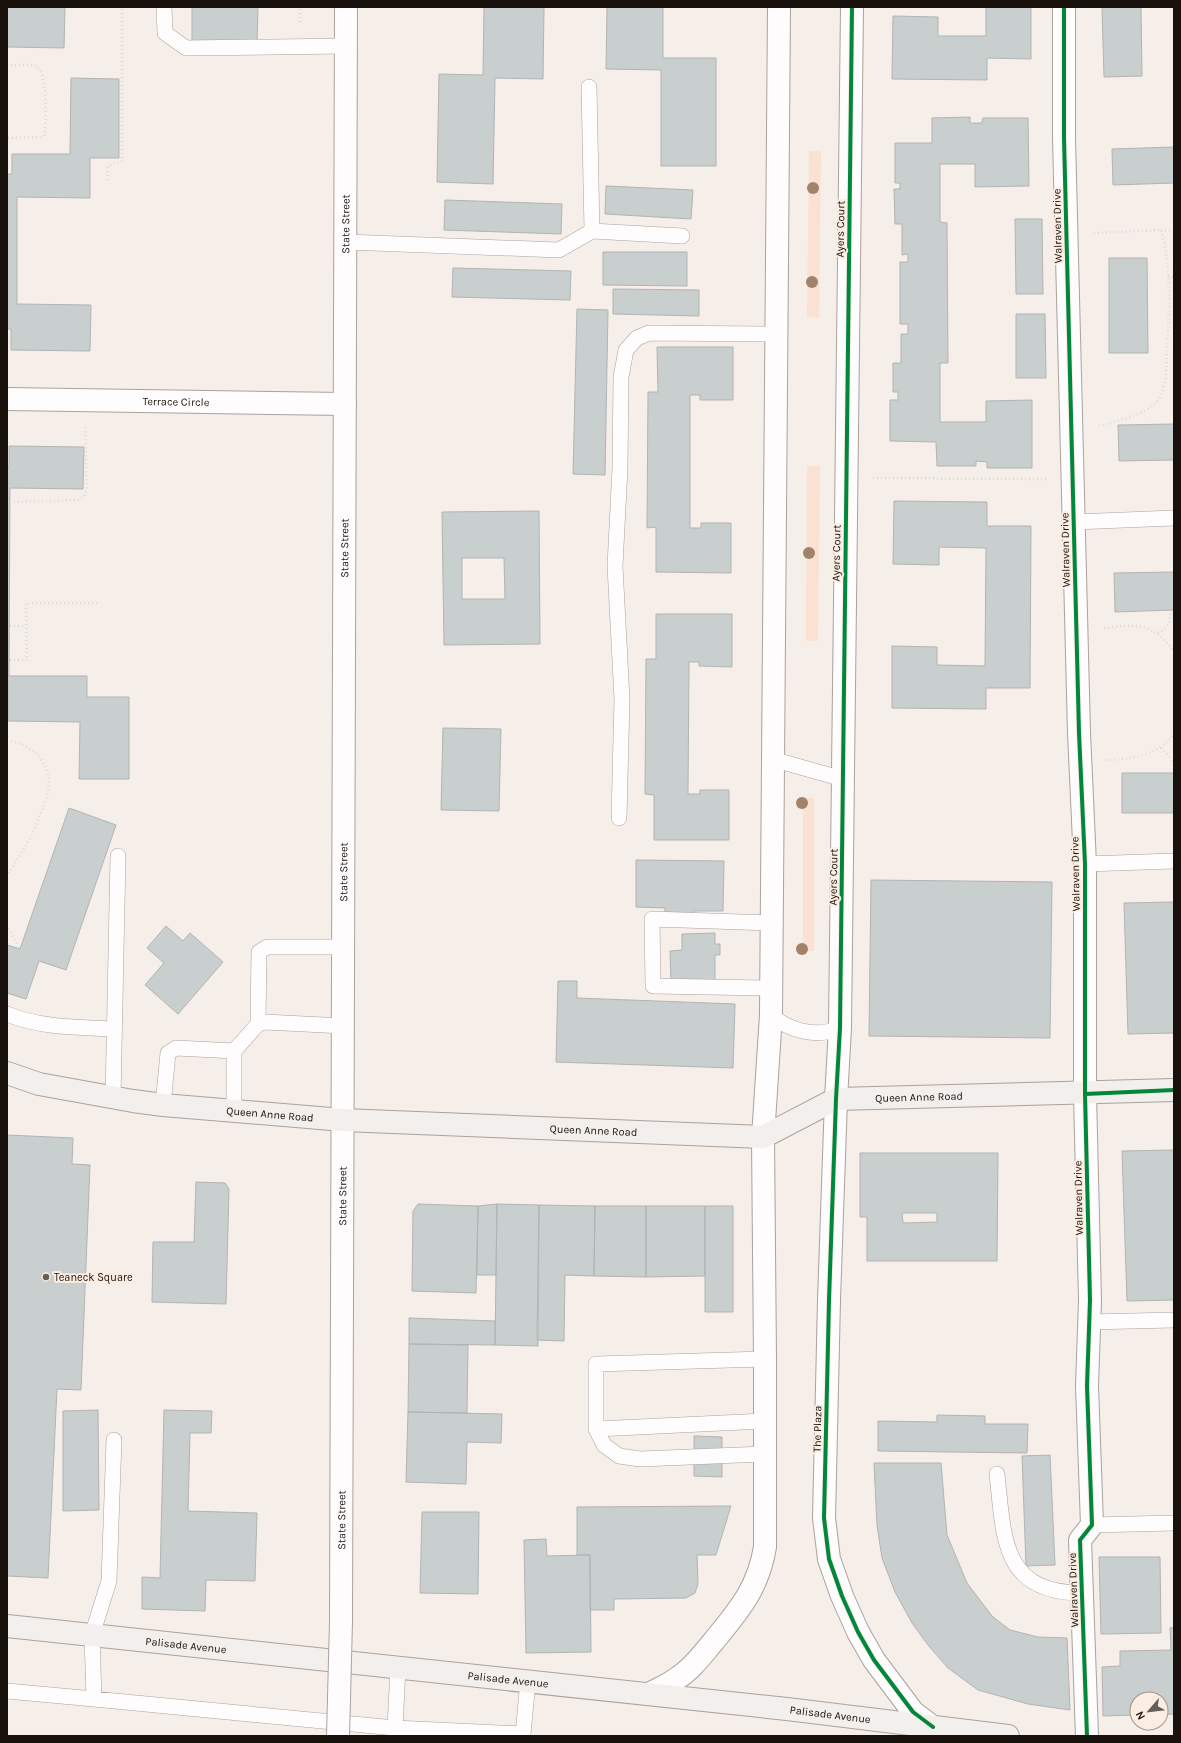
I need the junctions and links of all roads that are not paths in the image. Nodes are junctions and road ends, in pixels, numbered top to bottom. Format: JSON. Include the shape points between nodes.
{"nodes":[{"id":1,"x":164,"y":7,"type":"edge"},
{"id":2,"x":346,"y":7,"type":"edge"},
{"id":3,"x":779,"y":7,"type":"edge"},
{"id":4,"x":852,"y":7,"type":"edge"},
{"id":5,"x":1064,"y":7,"type":"edge"},
{"id":6,"x":346,"y":46,"type":"junction"},
{"id":7,"x":589,"y":87,"type":"dead end"},
{"id":8,"x":592,"y":231,"type":"junction"},
{"id":9,"x":682,"y":236,"type":"dead end"},
{"id":10,"x":346,"y":242,"type":"junction"},
{"id":11,"x":776,"y":334,"type":"junction"},
{"id":12,"x":7,"y":399,"type":"edge"},
{"id":13,"x":345,"y":404,"type":"junction"},
{"id":14,"x":1174,"y":518,"type":"edge"},
{"id":15,"x":1074,"y":522,"type":"junction"},
{"id":16,"x":772,"y":759,"type":"junction"},
{"id":17,"x":843,"y":779,"type":"junction"},
{"id":18,"x":619,"y":818,"type":"dead end"},
{"id":19,"x":118,"y":856,"type":"dead end"},
{"id":20,"x":1174,"y":861,"type":"edge"},
{"id":21,"x":1085,"y":864,"type":"junction"},
{"id":22,"x":771,"y":922,"type":"junction"},
{"id":23,"x":344,"y":947,"type":"junction"},
{"id":24,"x":771,"y":988,"type":"junction"},
{"id":25,"x":7,"y":1014,"type":"edge"},
{"id":26,"x":771,"y":1015,"type":"junction"},
{"id":27,"x":258,"y":1024,"type":"junction"},
{"id":28,"x":344,"y":1026,"type":"junction"},
{"id":29,"x":840,"y":1028,"type":"junction"},
{"id":30,"x":114,"y":1029,"type":"junction"},
{"id":31,"x":234,"y":1051,"type":"junction"},
{"id":32,"x":7,"y":1073,"type":"edge"},
{"id":33,"x":1174,"y":1090,"type":"edge"},
{"id":34,"x":1085,"y":1094,"type":"junction"},
{"id":35,"x":113,"y":1098,"type":"junction"},
{"id":36,"x":836,"y":1099,"type":"junction"},
{"id":37,"x":163,"y":1105,"type":"junction"},
{"id":38,"x":234,"y":1111,"type":"junction"},
{"id":39,"x":343,"y":1120,"type":"junction"},
{"id":40,"x":763,"y":1137,"type":"junction"},
{"id":41,"x":1174,"y":1320,"type":"edge"},
{"id":42,"x":1089,"y":1322,"type":"junction"},
{"id":43,"x":765,"y":1360,"type":"junction"},
{"id":44,"x":765,"y":1421,"type":"junction"},
{"id":45,"x":596,"y":1429,"type":"junction"},
{"id":46,"x":114,"y":1440,"type":"dead end"},
{"id":47,"x":765,"y":1454,"type":"junction"},
{"id":48,"x":997,"y":1474,"type":"dead end"},
{"id":49,"x":1174,"y":1523,"type":"edge"},
{"id":50,"x":1092,"y":1525,"type":"junction"},
{"id":51,"x":1082,"y":1593,"type":"junction"},
{"id":52,"x":7,"y":1626,"type":"edge"},
{"id":53,"x":92,"y":1635,"type":"junction"},
{"id":54,"x":398,"y":1667,"type":"junction"},
{"id":55,"x":528,"y":1681,"type":"junction"},
{"id":56,"x":7,"y":1691,"type":"edge"},
{"id":57,"x":649,"y":1694,"type":"junction"},
{"id":58,"x":94,"y":1699,"type":"junction"},
{"id":59,"x":933,"y":1727,"type":"junction"},
{"id":60,"x":395,"y":1728,"type":"junction"},
{"id":61,"x":338,"y":1736,"type":"edge"},
{"id":62,"x":1008,"y":1736,"type":"edge"},
{"id":63,"x":1087,"y":1736,"type":"edge"}],
"edges":[{"from":1,"to":6,"type":"lane","via":[[165,33],[186,48]]},
{"from":2,"to":6,"type":"street","name":"State Street"},
{"from":3,"to":11,"type":"street"},
{"from":4,"to":17,"type":"street","name":"Ayers Court"},
{"from":5,"to":15,"type":"street","name":"Walraven Drive","via":[[1064,138]]},
{"from":6,"to":10,"type":"street","name":"State Street"},
{"from":7,"to":8,"type":"lane"},
{"from":8,"to":9,"type":"lane"},
{"from":8,"to":10,"type":"lane","via":[[559,250]]},
{"from":10,"to":13,"type":"street","name":"State Street"},
{"from":11,"to":16,"type":"street"},
{"from":11,"to":18,"type":"lane","via":[[649,333],[637,338],[626,350],[621,377],[615,566],[622,699]]},
{"from":12,"to":13,"type":"street","name":"Terrace Circle"},
{"from":13,"to":23,"type":"street","name":"State Street"},
{"from":14,"to":15,"type":"lane"},
{"from":15,"to":21,"type":"street","name":"Walraven Drive"},
{"from":16,"to":17,"type":"lane"},
{"from":16,"to":22,"type":"street"},
{"from":17,"to":29,"type":"street","name":"Ayers Court"},
{"from":19,"to":30,"type":"lane"},
{"from":20,"to":21,"type":"lane"},
{"from":21,"to":34,"type":"street","name":"Walraven Drive"},
{"from":22,"to":24,"type":"street"},
{"from":22,"to":24,"type":"lane","via":[[652,919],[653,986]]},
{"from":23,"to":27,"type":"lane","via":[[267,947],[259,952]]},
{"from":23,"to":28,"type":"street","name":"State Street"},
{"from":24,"to":26,"type":"street"},
{"from":25,"to":30,"type":"lane","via":[[18,1019],[60,1026]]},
{"from":26,"to":29,"type":"lane","via":[[800,1031],[822,1032]]},
{"from":26,"to":40,"type":"street"},
{"from":27,"to":28,"type":"lane","via":[[265,1022]]},
{"from":27,"to":31,"type":"lane"},
{"from":28,"to":39,"type":"street","name":"State Street"},
{"from":29,"to":36,"type":"street","name":"Ayers Court"},
{"from":30,"to":35,"type":"lane"},
{"from":31,"to":37,"type":"lane","via":[[176,1048],[168,1053]]},
{"from":31,"to":38,"type":"lane"},
{"from":32,"to":35,"type":"street","name":"Queen Anne Road","via":[[39,1084]]},
{"from":33,"to":34,"type":"street","name":"Queen Anne Road"},
{"from":34,"to":36,"type":"street","name":"Queen Anne Road"},
{"from":34,"to":42,"type":"street","name":"Walraven Drive"},
{"from":35,"to":37,"type":"street","name":"Queen Anne Road"},
{"from":36,"to":40,"type":"street","name":"Queen Anne Road"},
{"from":36,"to":59,"type":"street","name":"The Plaza","via":[[824,1518],[829,1559],[858,1632],[874,1660],[913,1712]]},
{"from":37,"to":38,"type":"street","name":"Queen Anne Road"},
{"from":38,"to":39,"type":"street","name":"Queen Anne Road"},
{"from":39,"to":40,"type":"street","name":"Queen Anne Road"},
{"from":39,"to":61,"type":"street","name":"State Street","bridge":true,"via":[[341,1621]]},
{"from":40,"to":43,"type":"street"},
{"from":41,"to":42,"type":"lane"},
{"from":42,"to":50,"type":"street","name":"Walraven Drive","via":[[1087,1386]]},
{"from":43,"to":44,"type":"street"},
{"from":43,"to":45,"type":"lane","via":[[596,1364]]},
{"from":44,"to":45,"type":"lane"},
{"from":44,"to":47,"type":"street"},
{"from":45,"to":47,"type":"lane","via":[[604,1445],[619,1456],[640,1459]]},
{"from":46,"to":53,"type":"lane","via":[[109,1581]]},
{"from":47,"to":57,"type":"street","via":[[765,1547],[762,1567],[756,1580],[739,1611],[700,1659],[677,1679]]},
{"from":48,"to":51,"type":"lane","via":[[1002,1527],[1015,1565],[1026,1577],[1044,1588]]},
{"from":49,"to":50,"type":"lane"},
{"from":50,"to":51,"type":"street","name":"Walraven Drive","via":[[1080,1540]]},
{"from":51,"to":63,"type":"street","name":"Walraven Drive"},
{"from":52,"to":53,"type":"street","name":"Palisade Avenue"},
{"from":53,"to":54,"type":"street","name":"Palisade Avenue"},
{"from":53,"to":58,"type":"lane"},
{"from":54,"to":55,"type":"street","name":"Palisade Avenue"},
{"from":54,"to":60,"type":"lane"},
{"from":55,"to":57,"type":"street","name":"Palisade Avenue"},
{"from":55,"to":60,"type":"lane","via":[[523,1734]]},
{"from":56,"to":58,"type":"lane"},
{"from":57,"to":59,"type":"street","name":"Palisade Avenue"},
{"from":58,"to":60,"type":"lane"},
{"from":59,"to":62,"type":"street","name":"Palisade Avenue"}]}
